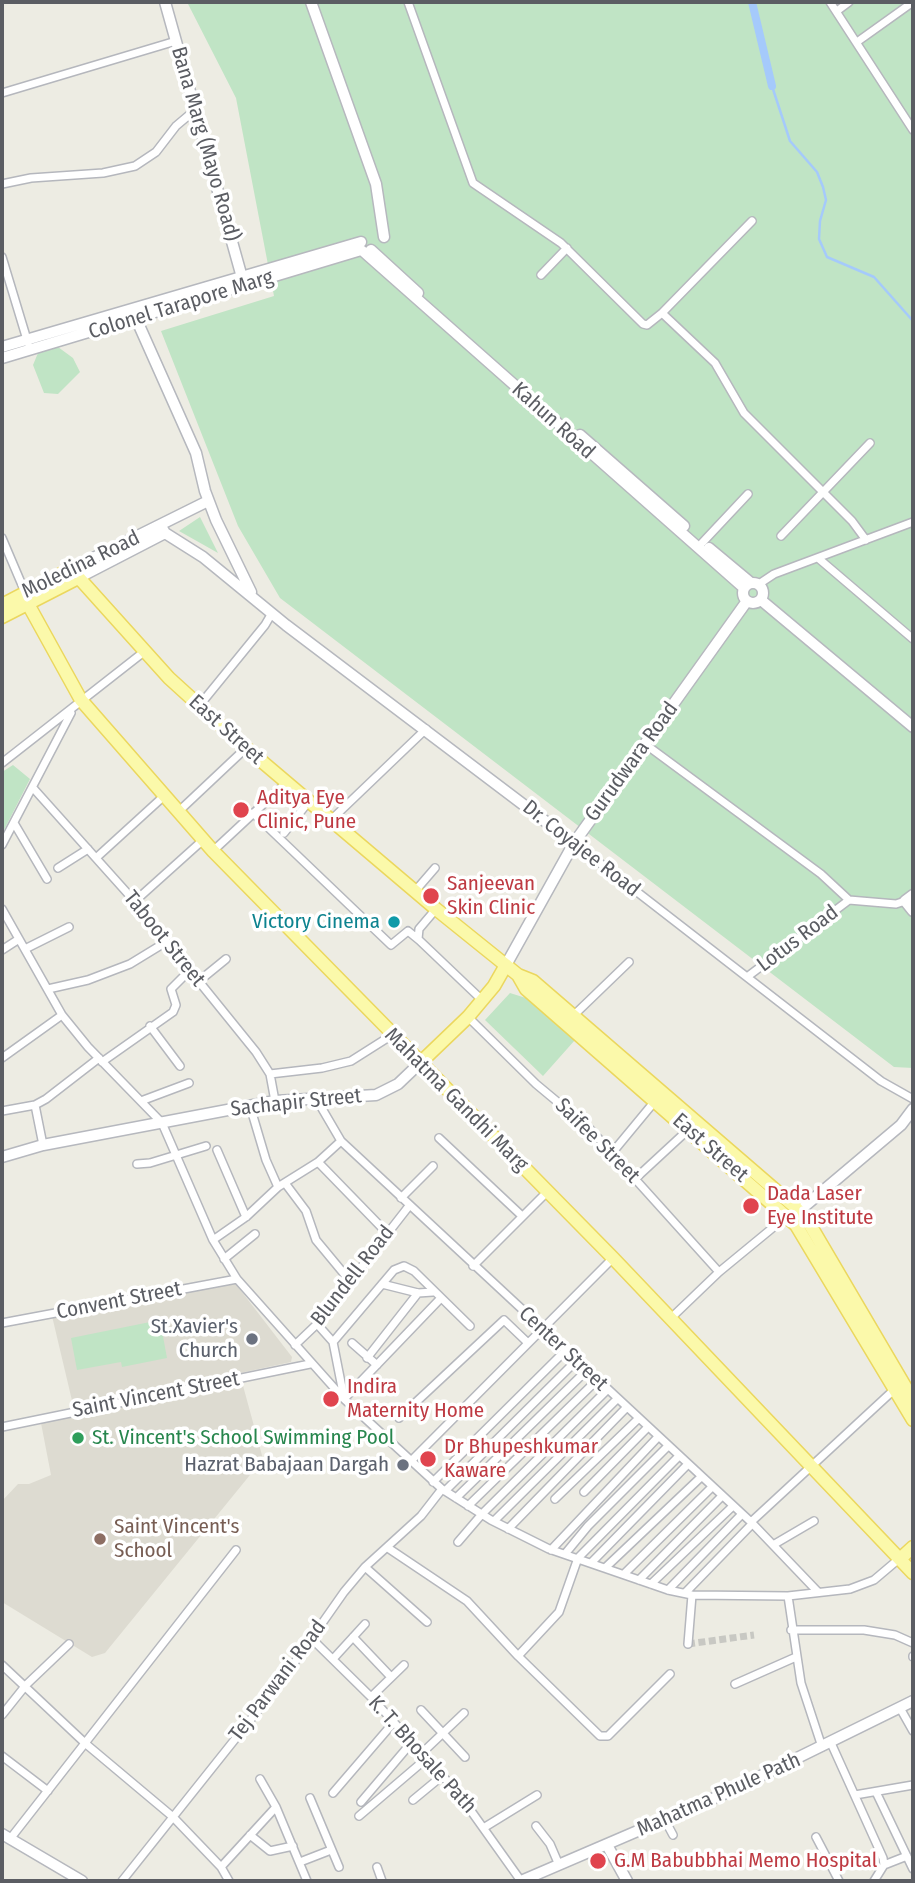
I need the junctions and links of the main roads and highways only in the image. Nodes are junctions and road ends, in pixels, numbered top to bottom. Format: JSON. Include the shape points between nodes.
{"nodes":[{"id":1,"x":75,"y":573,"type":"joint"},
{"id":2,"x":27,"y":598,"type":"junction"},
{"id":3,"x":2,"y":605,"type":"edge"},
{"id":4,"x":2,"y":617,"type":"edge"},
{"id":5,"x":506,"y":965,"type":"junction"},
{"id":6,"x":518,"y":975,"type":"junction"},
{"id":7,"x":420,"y":1063,"type":"junction"},
{"id":8,"x":793,"y":1213,"type":"junction"},
{"id":9,"x":899,"y":1386,"type":"junction"},
{"id":10,"x":913,"y":1400,"type":"edge"},
{"id":11,"x":913,"y":1420,"type":"edge"},
{"id":12,"x":913,"y":1547,"type":"edge"},
{"id":13,"x":901,"y":1558,"type":"junction"},
{"id":14,"x":913,"y":1573,"type":"edge"}],
"edges":[{"from":1,"to":2,"type":"main road","name":"Moledina Road"},
{"from":1,"to":5,"type":"main road","name":"East Street","via":[[199,706]]},
{"from":2,"to":3,"type":"main road","name":"Moledina Road"},
{"from":2,"to":4,"type":"main road","name":"Moledina Road"},
{"from":2,"to":7,"type":"main road","name":"Mahatma Gandhi Marg","via":[[77,705]]},
{"from":5,"to":6,"type":"main road","name":"East Street"},
{"from":5,"to":7,"type":"main road","via":[[468,1017]]},
{"from":6,"to":8,"type":"main road","name":"East Street","via":[[533,981]]},
{"from":6,"to":8,"type":"main road","name":"East Street","via":[[526,989]]},
{"from":7,"to":13,"type":"main road","name":"Mahatma Gandhi Marg"},
{"from":8,"to":9,"type":"main road","name":"East Street"},
{"from":9,"to":10,"type":"main road","name":"East Street"},
{"from":9,"to":11,"type":"main road","name":"East Street"},
{"from":12,"to":13,"type":"main road"},
{"from":13,"to":14,"type":"main road","name":"Mahatma Gandhi Marg"}]}
